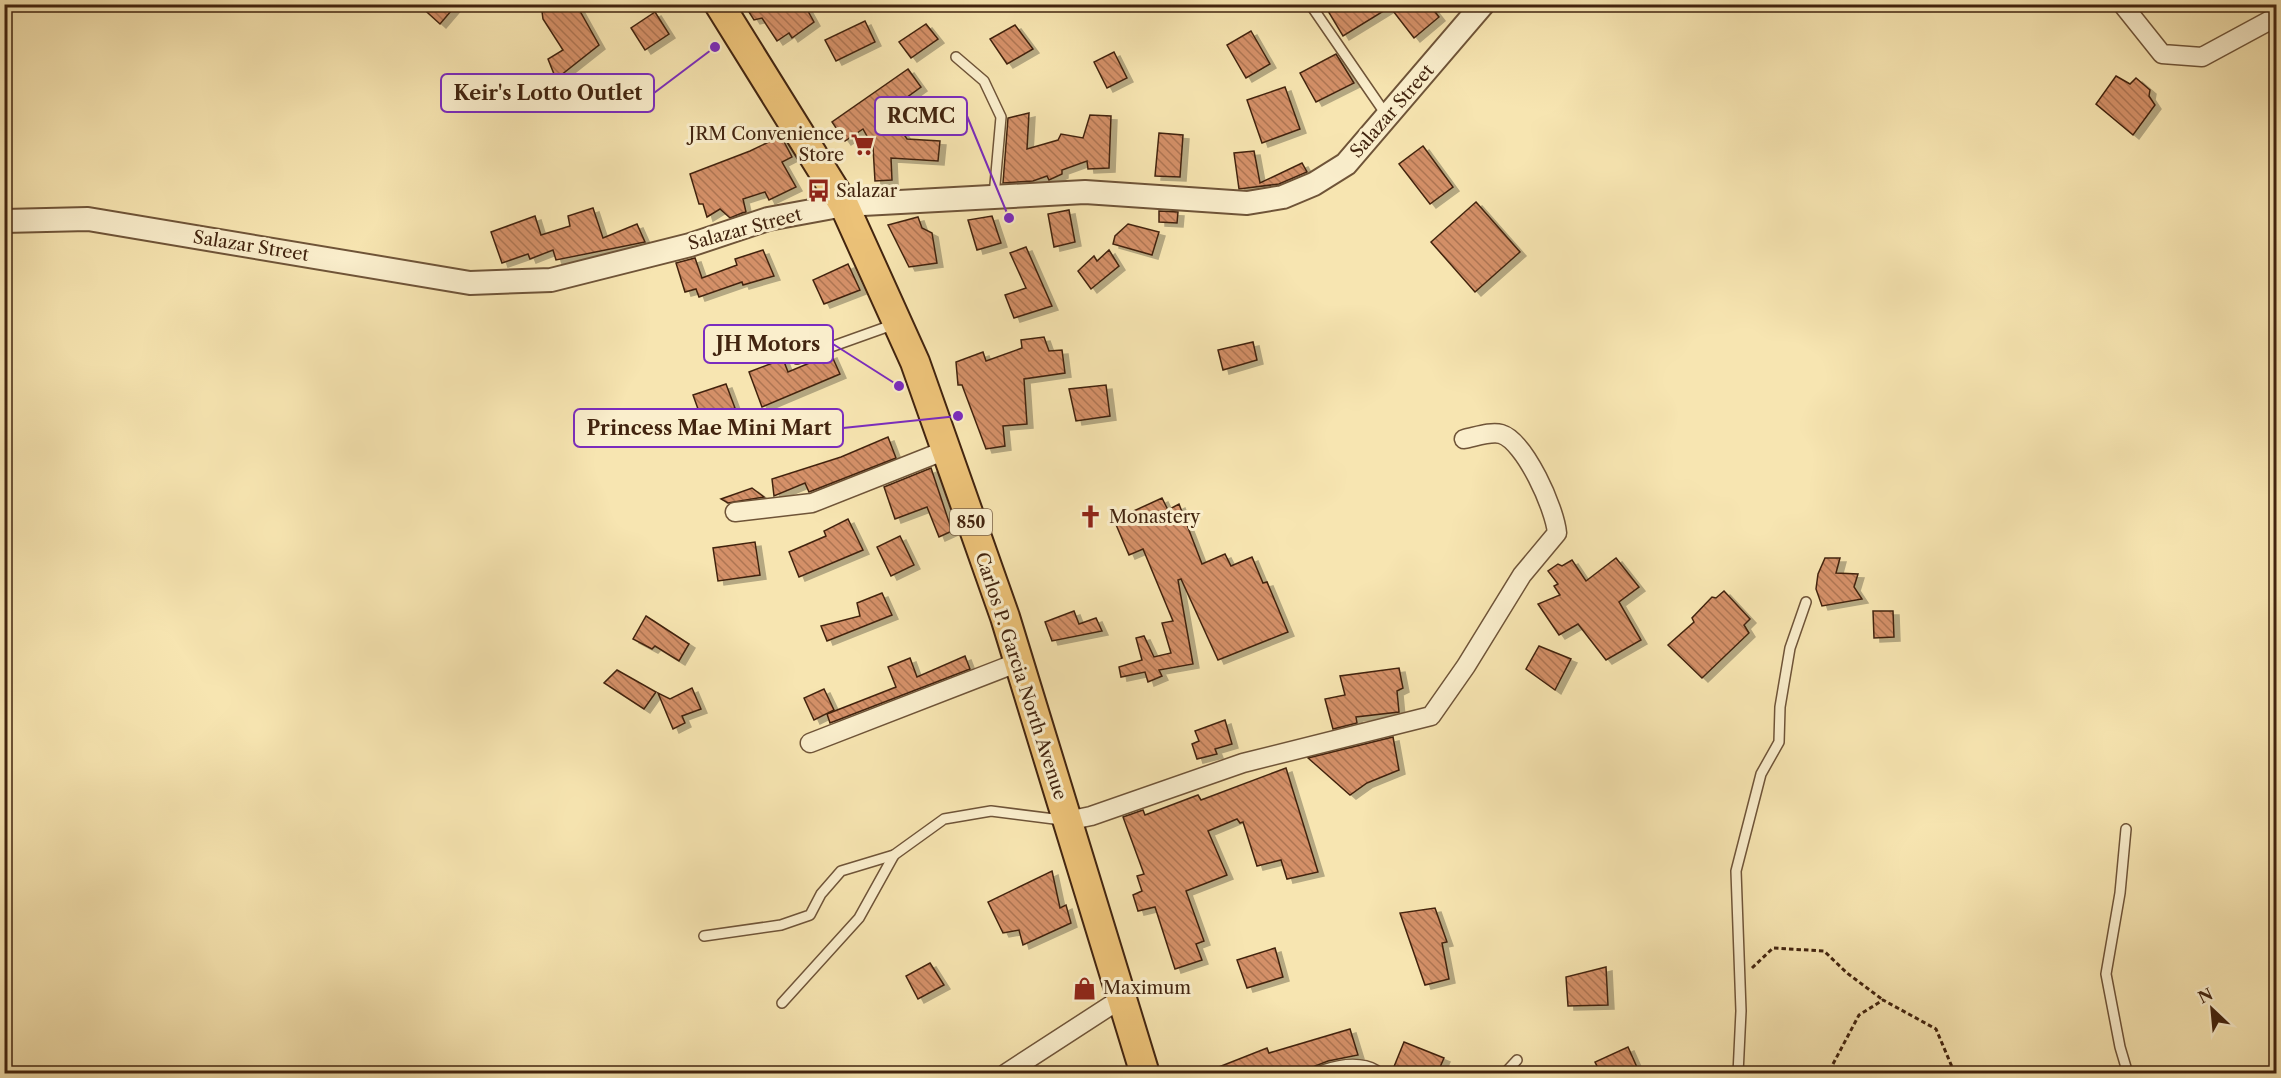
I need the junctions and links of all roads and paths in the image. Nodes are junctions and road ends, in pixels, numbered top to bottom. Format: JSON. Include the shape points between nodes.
{"nodes":[{"id":1,"x":719,"y":4,"type":"edge"},
{"id":2,"x":1310,"y":4,"type":"edge"},
{"id":3,"x":1483,"y":4,"type":"edge"},
{"id":4,"x":2122,"y":4,"type":"edge"},
{"id":5,"x":2276,"y":4,"type":"edge"},
{"id":6,"x":956,"y":57,"type":"dead end"},
{"id":7,"x":1388,"y":117,"type":"junction"},
{"id":8,"x":994,"y":196,"type":"junction"},
{"id":9,"x":844,"y":205,"type":"junction"},
{"id":10,"x":4,"y":221,"type":"edge"},
{"id":11,"x":897,"y":323,"type":"junction"},
{"id":12,"x":797,"y":359,"type":"dead end"},
{"id":13,"x":1464,"y":439,"type":"dead end"},
{"id":14,"x":946,"y":450,"type":"junction"},
{"id":15,"x":735,"y":512,"type":"dead end"},
{"id":16,"x":1806,"y":602,"type":"dead end"},
{"id":17,"x":1019,"y":662,"type":"junction"},
{"id":18,"x":810,"y":743,"type":"dead end"},
{"id":19,"x":1067,"y":821,"type":"junction"},
{"id":20,"x":2126,"y":829,"type":"dead end"},
{"id":21,"x":894,"y":855,"type":"junction"},
{"id":22,"x":704,"y":936,"type":"dead end"},
{"id":23,"x":1740,"y":980,"type":"junction"},
{"id":24,"x":1122,"y":998,"type":"junction"},
{"id":25,"x":1883,"y":1000,"type":"junction"},
{"id":26,"x":782,"y":1003,"type":"dead end"},
{"id":27,"x":1517,"y":1060,"type":"dead end"},
{"id":28,"x":1833,"y":1064,"type":"dead end"},
{"id":29,"x":1005,"y":1074,"type":"edge"},
{"id":30,"x":1145,"y":1074,"type":"edge"},
{"id":31,"x":1325,"y":1074,"type":"edge"},
{"id":32,"x":1374,"y":1074,"type":"edge"},
{"id":33,"x":1504,"y":1074,"type":"edge"},
{"id":34,"x":1738,"y":1074,"type":"edge"},
{"id":35,"x":1955,"y":1074,"type":"edge"},
{"id":36,"x":2128,"y":1074,"type":"edge"}],
"edges":[{"from":1,"to":9,"type":"main road","name":"Carlos P. Garcia North Avenue","number":"850"},
{"from":2,"to":7,"type":"lane"},
{"from":3,"to":7,"type":"street","name":"Salazar Street"},
{"from":4,"to":5,"type":"street","via":[[2162,54],[2202,57],[2276,17]]},
{"from":6,"to":8,"type":"lane","via":[[984,81],[1001,117]]},
{"from":7,"to":8,"type":"street","name":"Salazar Street","via":[[1346,164],[1283,197],[1247,203],[1085,192]]},
{"from":8,"to":9,"type":"street","name":"Salazar Street"},
{"from":9,"to":10,"type":"street","name":"Salazar Street","via":[[768,219],[551,280],[471,283],[88,219]]},
{"from":9,"to":11,"type":"main road","name":"Carlos P. Garcia North Avenue","number":"850"},
{"from":11,"to":12,"type":"lane"},
{"from":11,"to":14,"type":"main road","name":"Carlos P. Garcia North Avenue","number":"850"},
{"from":13,"to":19,"type":"street","via":[[1499,433],[1512,439],[1539,481],[1556,517],[1557,533],[1522,575],[1431,716],[1243,763]]},
{"from":14,"to":15,"type":"street","via":[[812,503]]},
{"from":14,"to":17,"type":"main road","name":"Carlos P. Garcia North Avenue","number":"850"},
{"from":16,"to":23,"type":"lane","via":[[1790,648],[1780,706],[1779,742],[1761,774],[1736,871]]},
{"from":17,"to":18,"type":"street"},
{"from":17,"to":19,"type":"main road","name":"Carlos P. Garcia North Avenue","number":"850"},
{"from":19,"to":21,"type":"lane","via":[[992,811],[944,819]]},
{"from":19,"to":24,"type":"main road","name":"Carlos P. Garcia North Avenue","number":"850"},
{"from":20,"to":36,"type":"lane","via":[[2106,974]]},
{"from":21,"to":22,"type":"lane","via":[[841,871],[821,894],[810,915],[781,925]]},
{"from":21,"to":26,"type":"lane","via":[[859,918]]},
{"from":23,"to":25,"type":"path","via":[[1773,948],[1824,951]]},
{"from":23,"to":34,"type":"lane"},
{"from":24,"to":29,"type":"street"},
{"from":24,"to":30,"type":"main road","name":"Carlos P. Garcia North Avenue","number":"850"},
{"from":25,"to":28,"type":"path","via":[[1859,1015]]},
{"from":25,"to":35,"type":"path","via":[[1936,1029]]},
{"from":27,"to":33,"type":"lane"},
{"from":31,"to":32,"type":"street","via":[[1339,1069]]}]}
